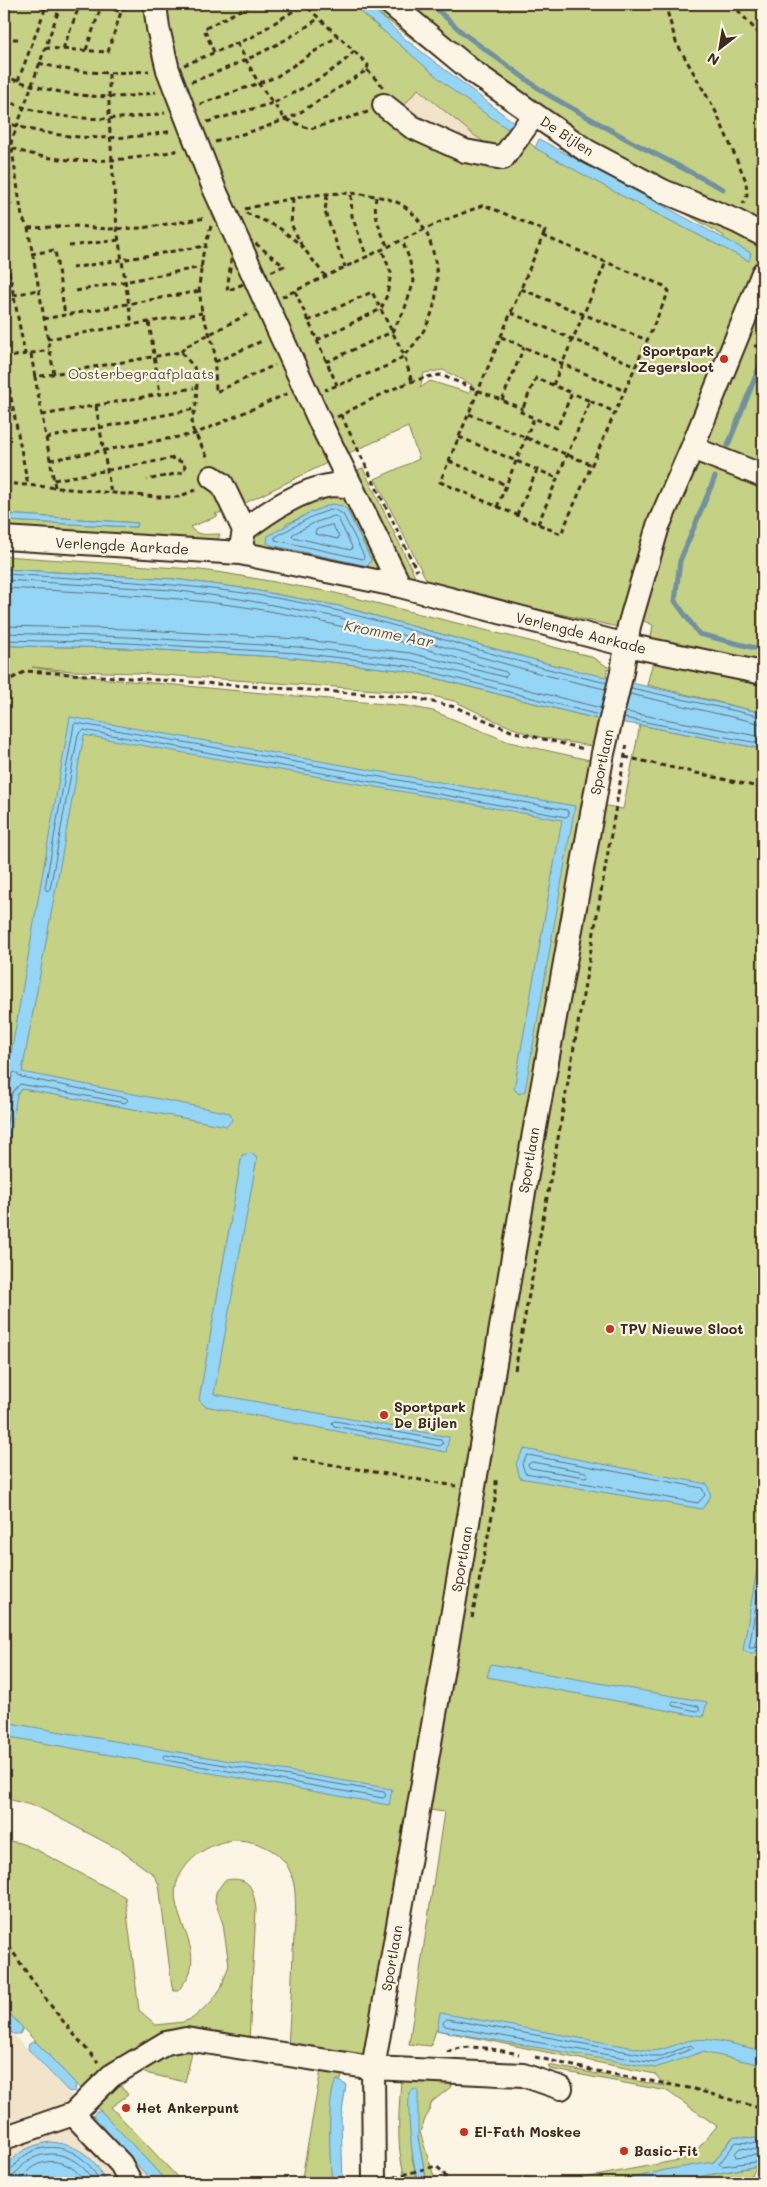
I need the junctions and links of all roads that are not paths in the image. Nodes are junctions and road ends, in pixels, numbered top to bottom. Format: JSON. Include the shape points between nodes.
{"nodes":[{"id":1,"x":155,"y":4,"type":"edge"},
{"id":2,"x":391,"y":4,"type":"edge"},
{"id":3,"x":384,"y":105,"type":"road end"},
{"id":4,"x":534,"y":115,"type":"junction"},
{"id":5,"x":763,"y":235,"type":"edge"},
{"id":6,"x":763,"y":273,"type":"edge"},
{"id":7,"x":692,"y":448,"type":"junction"},
{"id":8,"x":763,"y":476,"type":"edge"},
{"id":9,"x":212,"y":477,"type":"road end"},
{"id":10,"x":347,"y":477,"type":"junction"},
{"id":11,"x":244,"y":530,"type":"junction"},
{"id":12,"x":4,"y":538,"type":"edge"},
{"id":13,"x":240,"y":553,"type":"junction"},
{"id":14,"x":400,"y":586,"type":"junction"},
{"id":15,"x":626,"y":645,"type":"junction"},
{"id":16,"x":763,"y":673,"type":"edge"},
{"id":17,"x":373,"y":2068,"type":"junction"},
{"id":18,"x":561,"y":2088,"type":"dead end"},
{"id":19,"x":73,"y":2114,"type":"junction"},
{"id":20,"x":4,"y":2138,"type":"edge"},
{"id":21,"x":384,"y":2180,"type":"edge"},
{"id":22,"x":131,"y":2183,"type":"edge"}],
"edges":[{"from":1,"to":10,"type":"street","via":[[168,70],[221,215],[267,305],[306,392],[331,420]]},
{"from":2,"to":4,"type":"street","name":"De Bijlen","via":[[472,71]]},
{"from":3,"to":4,"type":"street","via":[[412,127],[465,151],[503,158]]},
{"from":4,"to":5,"type":"street","name":"De Bijlen","via":[[587,151],[654,186]]},
{"from":6,"to":7,"type":"street","name":"Sportlaan"},
{"from":7,"to":8,"type":"street"},
{"from":7,"to":15,"type":"street","name":"Sportlaan","via":[[658,526]]},
{"from":9,"to":11,"type":"street","via":[[222,484]]},
{"from":10,"to":11,"type":"street","via":[[300,495]]},
{"from":10,"to":14,"type":"street"},
{"from":11,"to":13,"type":"street"},
{"from":12,"to":13,"type":"street","name":"Verlengde Aarkade"},
{"from":13,"to":14,"type":"street","name":"Verlengde Aarkade"},
{"from":14,"to":15,"type":"street","name":"Verlengde Aarkade"},
{"from":15,"to":16,"type":"street","name":"Verlengde Aarkade"},
{"from":15,"to":17,"type":"street","name":"Sportlaan","via":[[616,747],[534,1134]]},
{"from":17,"to":18,"type":"street","via":[[523,2075]]},
{"from":17,"to":19,"type":"street","via":[[208,2042],[186,2040],[166,2043],[111,2076]]},
{"from":17,"to":21,"type":"street","name":"Sportlaan"},
{"from":19,"to":20,"type":"street"},
{"from":19,"to":22,"type":"street","via":[[122,2164]]}]}
